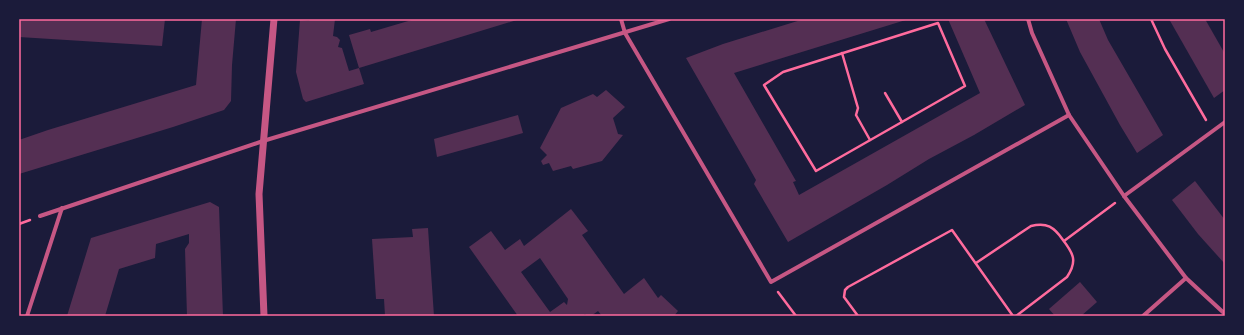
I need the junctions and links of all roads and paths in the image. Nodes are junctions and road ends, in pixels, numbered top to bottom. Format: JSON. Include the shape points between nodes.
{"nodes":[{"id":1,"x":274,"y":19,"type":"edge"},
{"id":2,"x":621,"y":19,"type":"edge"},
{"id":3,"x":669,"y":19,"type":"edge"},
{"id":4,"x":1028,"y":19,"type":"edge"},
{"id":5,"x":1151,"y":19,"type":"edge"},
{"id":6,"x":625,"y":33,"type":"junction"},
{"id":7,"x":842,"y":53,"type":"junction"},
{"id":8,"x":885,"y":93,"type":"dead end"},
{"id":9,"x":1069,"y":115,"type":"junction"},
{"id":10,"x":902,"y":122,"type":"junction"},
{"id":11,"x":1225,"y":122,"type":"edge"},
{"id":12,"x":1213,"y":131,"type":"junction"},
{"id":13,"x":870,"y":140,"type":"junction"},
{"id":14,"x":263,"y":141,"type":"junction"},
{"id":15,"x":1124,"y":196,"type":"junction"},
{"id":16,"x":62,"y":208,"type":"junction"},
{"id":17,"x":40,"y":216,"type":"dead end"},
{"id":18,"x":1064,"y":241,"type":"junction"},
{"id":19,"x":976,"y":263,"type":"junction"},
{"id":20,"x":1186,"y":278,"type":"junction"},
{"id":21,"x":771,"y":282,"type":"junction"},
{"id":22,"x":1225,"y":314,"type":"edge"},
{"id":23,"x":28,"y":316,"type":"edge"},
{"id":24,"x":264,"y":316,"type":"edge"},
{"id":25,"x":796,"y":316,"type":"edge"},
{"id":26,"x":858,"y":316,"type":"edge"},
{"id":27,"x":1013,"y":316,"type":"edge"},
{"id":28,"x":1016,"y":316,"type":"edge"},
{"id":29,"x":1142,"y":316,"type":"edge"}],
"edges":[{"from":1,"to":14,"type":"street"},
{"from":2,"to":6,"type":"street"},
{"from":3,"to":6,"type":"street"},
{"from":4,"to":9,"type":"street"},
{"from":5,"to":12,"type":"path","via":[[1165,49]]},
{"from":6,"to":14,"type":"street"},
{"from":6,"to":21,"type":"street"},
{"from":7,"to":10,"type":"path","via":[[938,23],[965,86]]},
{"from":7,"to":13,"type":"path","via":[[858,108],[856,115]]},
{"from":7,"to":13,"type":"path","via":[[783,72],[764,85],[816,171]]},
{"from":8,"to":10,"type":"path"},
{"from":9,"to":15,"type":"street"},
{"from":9,"to":21,"type":"street"},
{"from":10,"to":13,"type":"path"},
{"from":11,"to":12,"type":"street"},
{"from":12,"to":15,"type":"street"},
{"from":14,"to":16,"type":"street"},
{"from":14,"to":24,"type":"street","via":[[259,194]]},
{"from":15,"to":18,"type":"path"},
{"from":15,"to":20,"type":"street"},
{"from":16,"to":17,"type":"street"},
{"from":16,"to":23,"type":"street"},
{"from":18,"to":19,"type":"path","via":[[1050,226],[1030,226]]},
{"from":18,"to":28,"type":"path","via":[[1072,251],[1074,263],[1067,277]]},
{"from":19,"to":26,"type":"path","via":[[952,230],[848,287],[844,297]]},
{"from":19,"to":27,"type":"path"},
{"from":20,"to":22,"type":"street"},
{"from":20,"to":29,"type":"street"},
{"from":21,"to":25,"type":"path"}]}
